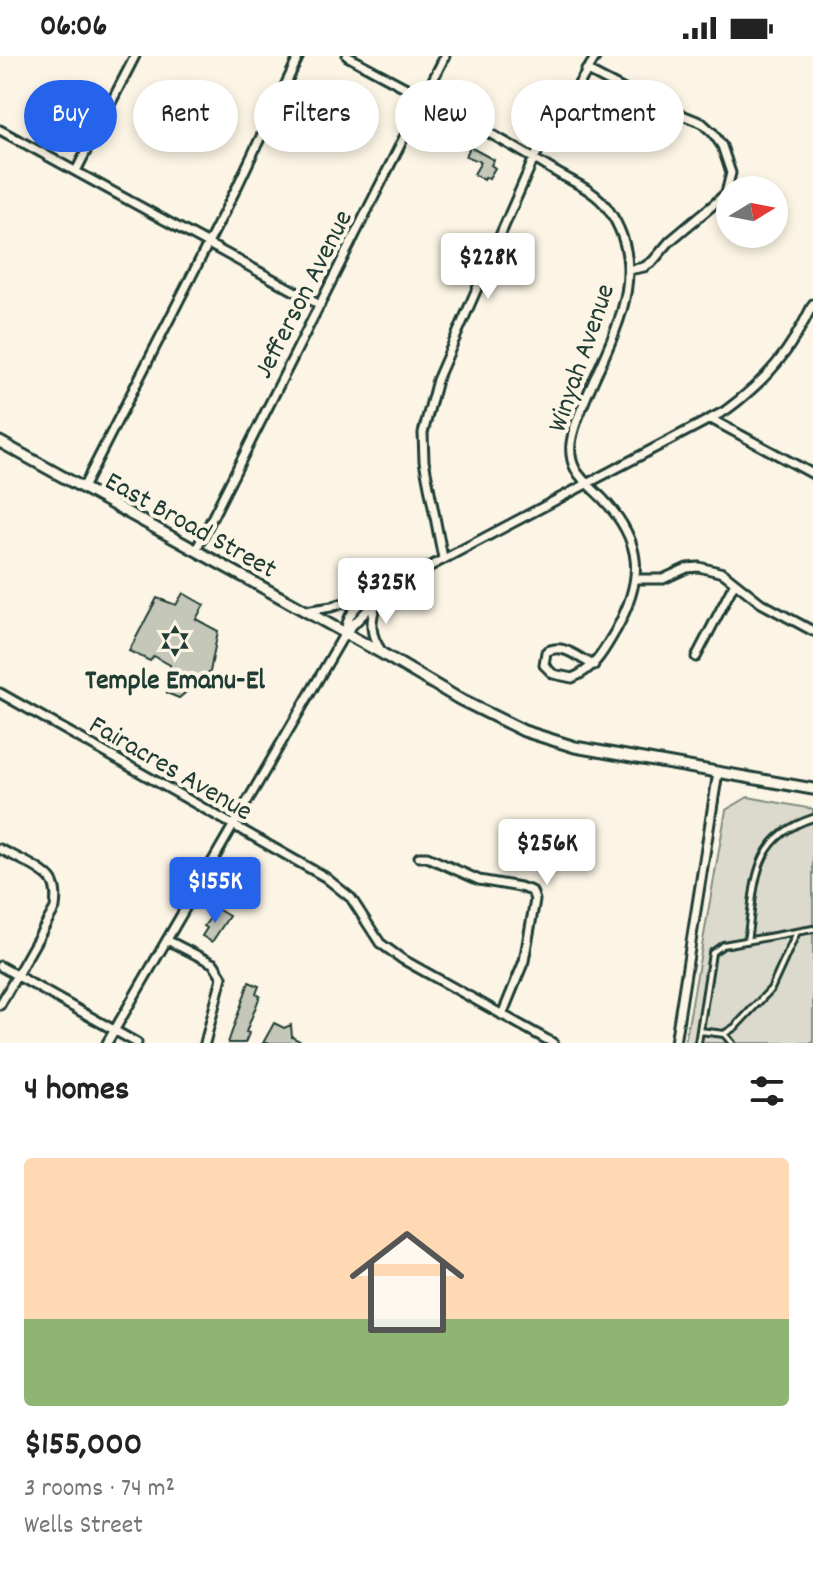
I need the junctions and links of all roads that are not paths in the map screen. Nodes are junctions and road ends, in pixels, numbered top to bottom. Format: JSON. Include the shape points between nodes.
{"nodes":[{"id":1,"x":135,"y":56,"type":"edge"},
{"id":2,"x":299,"y":56,"type":"edge"},
{"id":3,"x":347,"y":56,"type":"edge"},
{"id":4,"x":445,"y":56,"type":"edge"},
{"id":5,"x":596,"y":56,"type":"edge"},
{"id":6,"x":586,"y":70,"type":"junction"},
{"id":7,"x":433,"y":80,"type":"edge"},
{"id":8,"x":395,"y":82,"type":"edge"},
{"id":9,"x":0,"y":130,"type":"edge"},
{"id":10,"x":495,"y":137,"type":"edge"},
{"id":11,"x":397,"y":152,"type":"edge"},
{"id":12,"x":534,"y":158,"type":"junction"},
{"id":13,"x":76,"y":171,"type":"junction"},
{"id":14,"x":207,"y":244,"type":"junction"},
{"id":15,"x":629,"y":270,"type":"junction"},
{"id":16,"x":813,"y":304,"type":"edge"},
{"id":17,"x":320,"y":305,"type":"junction"},
{"id":18,"x":804,"y":323,"type":"junction"},
{"id":19,"x":813,"y":327,"type":"edge"},
{"id":20,"x":711,"y":419,"type":"junction"},
{"id":21,"x":0,"y":442,"type":"edge"},
{"id":22,"x":813,"y":474,"type":"edge"},
{"id":23,"x":586,"y":485,"type":"junction"},
{"id":24,"x":83,"y":488,"type":"junction"},
{"id":25,"x":196,"y":550,"type":"junction"},
{"id":26,"x":443,"y":558,"type":"junction"},
{"id":27,"x":636,"y":579,"type":"junction"},
{"id":28,"x":734,"y":584,"type":"junction"},
{"id":29,"x":375,"y":596,"type":"junction"},
{"id":30,"x":305,"y":611,"type":"junction"},
{"id":31,"x":813,"y":631,"type":"edge"},
{"id":32,"x":345,"y":633,"type":"junction"},
{"id":33,"x":383,"y":654,"type":"junction"},
{"id":34,"x":696,"y":657,"type":"dead end"},
{"id":35,"x":594,"y":665,"type":"junction"},
{"id":36,"x":0,"y":693,"type":"edge"},
{"id":37,"x":718,"y":772,"type":"junction"},
{"id":38,"x":813,"y":789,"type":"edge"},
{"id":39,"x":813,"y":818,"type":"edge"},
{"id":40,"x":233,"y":827,"type":"junction"},
{"id":41,"x":0,"y":849,"type":"edge"},
{"id":42,"x":419,"y":857,"type":"dead end"},
{"id":43,"x":813,"y":929,"type":"edge"},
{"id":44,"x":797,"y":932,"type":"junction"},
{"id":45,"x":167,"y":940,"type":"junction"},
{"id":46,"x":747,"y":941,"type":"junction"},
{"id":47,"x":0,"y":966,"type":"edge"},
{"id":48,"x":17,"y":975,"type":"junction"},
{"id":49,"x":0,"y":1005,"type":"edge"},
{"id":50,"x":502,"y":1015,"type":"junction"},
{"id":51,"x":114,"y":1030,"type":"junction"},
{"id":52,"x":700,"y":1031,"type":"junction"},
{"id":53,"x":724,"y":1034,"type":"junction"},
{"id":54,"x":107,"y":1043,"type":"edge"},
{"id":55,"x":137,"y":1043,"type":"edge"},
{"id":56,"x":205,"y":1043,"type":"edge"},
{"id":57,"x":553,"y":1043,"type":"edge"},
{"id":58,"x":675,"y":1043,"type":"edge"},
{"id":59,"x":698,"y":1043,"type":"edge"},
{"id":60,"x":732,"y":1043,"type":"edge"}],
"edges":[{"from":1,"to":13,"type":"street"},
{"from":2,"to":14,"type":"street"},
{"from":3,"to":8,"type":"street","name":"Winyah Avenue"},
{"from":4,"to":7,"type":"street","name":"Jefferson Avenue"},
{"from":5,"to":6,"type":"street"},
{"from":6,"to":12,"type":"street"},
{"from":6,"to":15,"type":"street","via":[[702,123],[722,146],[731,173],[726,193],[653,261]]},
{"from":9,"to":13,"type":"street"},
{"from":10,"to":12,"type":"street","name":"Winyah Avenue"},
{"from":11,"to":17,"type":"street","name":"Jefferson Avenue"},
{"from":12,"to":15,"type":"street","name":"Winyah Avenue","via":[[598,197],[621,236]]},
{"from":12,"to":26,"type":"street","via":[[427,413],[424,461]]},
{"from":13,"to":14,"type":"street"},
{"from":14,"to":17,"type":"street"},
{"from":14,"to":24,"type":"street"},
{"from":15,"to":23,"type":"street","name":"Winyah Avenue","via":[[623,307],[574,427],[571,461]]},
{"from":16,"to":18,"type":"street"},
{"from":17,"to":25,"type":"street","name":"Jefferson Avenue"},
{"from":18,"to":19,"type":"street"},
{"from":18,"to":20,"type":"street","via":[[762,381]]},
{"from":20,"to":22,"type":"street"},
{"from":20,"to":23,"type":"street"},
{"from":21,"to":24,"type":"street","name":"East Broad Street"},
{"from":23,"to":26,"type":"street"},
{"from":23,"to":27,"type":"street","via":[[620,520],[633,550]]},
{"from":24,"to":25,"type":"street","name":"East Broad Street"},
{"from":25,"to":30,"type":"street","name":"East Broad Street"},
{"from":26,"to":29,"type":"street"},
{"from":27,"to":28,"type":"street","via":[[663,579],[699,567],[723,573]]},
{"from":27,"to":35,"type":"street","via":[[625,614]]},
{"from":28,"to":31,"type":"street"},
{"from":28,"to":34,"type":"street"},
{"from":29,"to":30,"type":"street"},
{"from":29,"to":32,"type":"street"},
{"from":29,"to":33,"type":"street","via":[[370,626]]},
{"from":30,"to":32,"type":"street","name":"East Broad Street"},
{"from":32,"to":33,"type":"street","name":"East Broad Street"},
{"from":32,"to":40,"type":"street"},
{"from":33,"to":37,"type":"street","name":"East Broad Street","via":[[461,700],[541,738]]},
{"from":35,"to":35,"type":"street","via":[[555,647],[546,652],[544,665],[553,674],[572,678]]},
{"from":36,"to":40,"type":"street","name":"Fairacres Avenue"},
{"from":37,"to":38,"type":"street","name":"East Broad Street"},
{"from":37,"to":58,"type":"street"},
{"from":39,"to":46,"type":"lane","via":[[789,827],[764,853]]},
{"from":40,"to":45,"type":"street"},
{"from":40,"to":50,"type":"street","name":"Fairacres Avenue","via":[[325,877],[351,898],[380,943]]},
{"from":41,"to":48,"type":"street","via":[[44,873],[56,893],[55,908]]},
{"from":42,"to":50,"type":"street","via":[[479,880],[532,891],[535,900],[524,961]]},
{"from":43,"to":44,"type":"lane"},
{"from":44,"to":46,"type":"lane"},
{"from":44,"to":53,"type":"lane","via":[[775,982]]},
{"from":45,"to":51,"type":"street"},
{"from":45,"to":56,"type":"street","via":[[214,964],[222,977]]},
{"from":46,"to":52,"type":"lane","via":[[712,953]]},
{"from":47,"to":48,"type":"street"},
{"from":48,"to":49,"type":"street"},
{"from":48,"to":51,"type":"street"},
{"from":50,"to":57,"type":"street","name":"Fairacres Avenue"},
{"from":51,"to":54,"type":"street"},
{"from":51,"to":55,"type":"street"},
{"from":52,"to":53,"type":"lane"},
{"from":52,"to":59,"type":"lane"},
{"from":53,"to":60,"type":"lane"}]}
